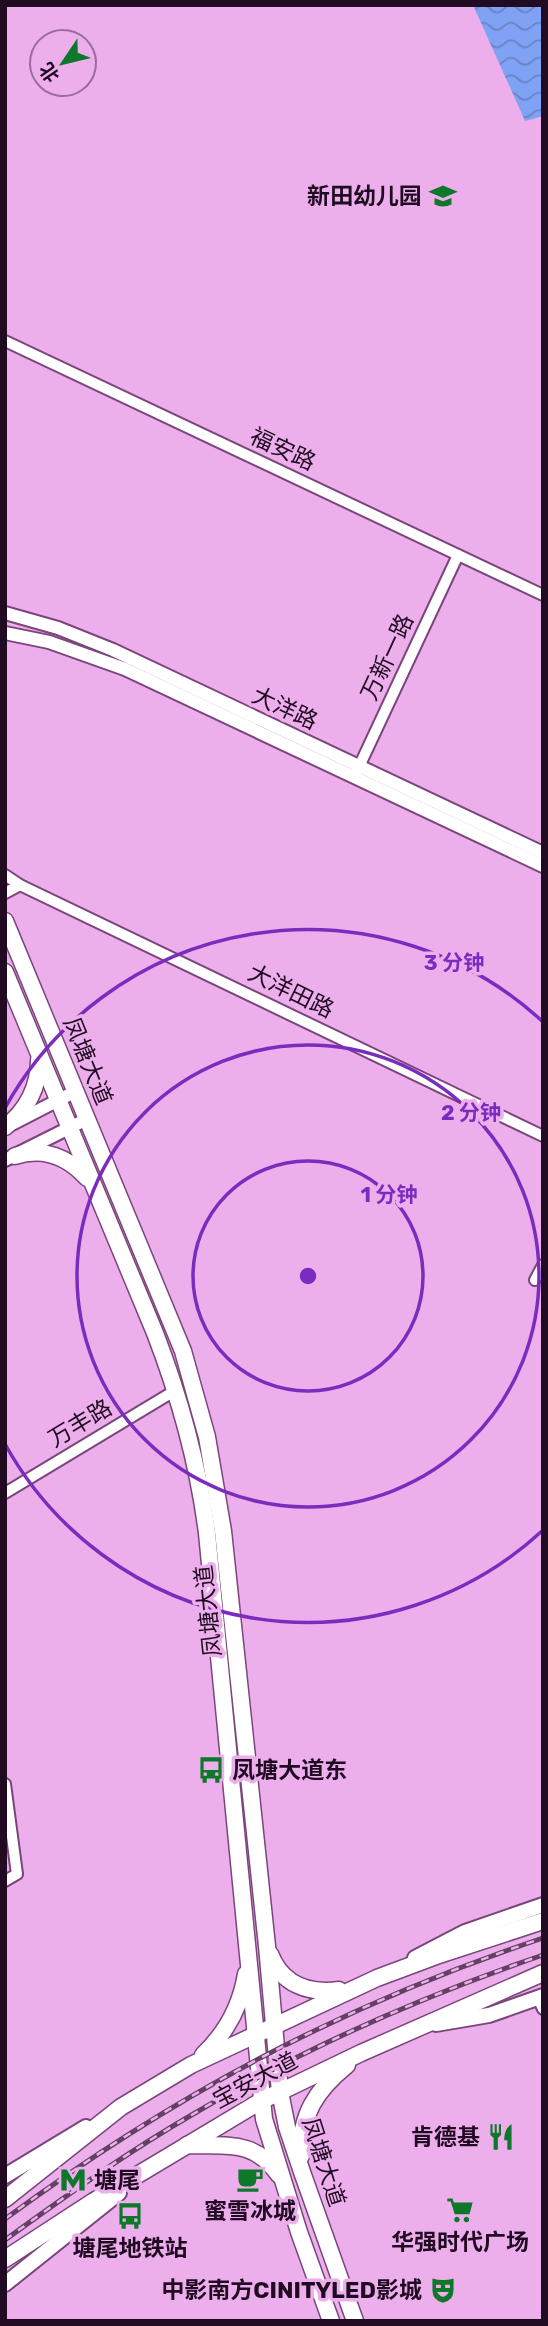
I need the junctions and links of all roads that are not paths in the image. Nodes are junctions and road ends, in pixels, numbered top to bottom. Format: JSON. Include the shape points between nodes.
{"nodes":[{"id":1,"x":5,"y":341,"type":"edge"},
{"id":2,"x":458,"y":555,"type":"junction"},
{"id":3,"x":543,"y":595,"type":"edge"},
{"id":4,"x":5,"y":612,"type":"edge"},
{"id":5,"x":5,"y":633,"type":"edge"},
{"id":6,"x":356,"y":772,"type":"junction"},
{"id":7,"x":543,"y":853,"type":"edge"},
{"id":8,"x":543,"y":866,"type":"edge"},
{"id":9,"x":5,"y":875,"type":"edge"},
{"id":10,"x":20,"y":885,"type":"junction"},
{"id":11,"x":5,"y":893,"type":"edge"},
{"id":12,"x":5,"y":921,"type":"edge"},
{"id":13,"x":5,"y":972,"type":"edge"},
{"id":14,"x":38,"y":1050,"type":"junction"},
{"id":15,"x":76,"y":1091,"type":"junction"},
{"id":16,"x":58,"y":1100,"type":"junction"},
{"id":17,"x":87,"y":1119,"type":"junction"},
{"id":18,"x":5,"y":1127,"type":"edge"},
{"id":19,"x":70,"y":1128,"type":"junction"},
{"id":20,"x":543,"y":1136,"type":"edge"},
{"id":21,"x":10,"y":1158,"type":"edge"},
{"id":22,"x":96,"y":1191,"type":"junction"},
{"id":23,"x":543,"y":1265,"type":"edge"},
{"id":24,"x":536,"y":1280,"type":"dead end"},
{"id":25,"x":176,"y":1390,"type":"junction"},
{"id":26,"x":5,"y":1493,"type":"edge"},
{"id":27,"x":5,"y":1784,"type":"edge"},
{"id":28,"x":5,"y":1881,"type":"edge"},
{"id":29,"x":543,"y":1905,"type":"edge"},
{"id":30,"x":543,"y":1922,"type":"edge"},
{"id":31,"x":267,"y":1946,"type":"junction"},
{"id":32,"x":248,"y":1961,"type":"junction"},
{"id":33,"x":543,"y":1973,"type":"edge"},
{"id":34,"x":377,"y":1978,"type":"junction"},
{"id":35,"x":356,"y":1987,"type":"junction"},
{"id":36,"x":541,"y":2001,"type":"edge"},
{"id":37,"x":273,"y":2025,"type":"junction"},
{"id":38,"x":421,"y":2026,"type":"junction"},
{"id":39,"x":255,"y":2035,"type":"junction"},
{"id":40,"x":361,"y":2053,"type":"junction"},
{"id":41,"x":191,"y":2066,"type":"junction"},
{"id":42,"x":280,"y":2092,"type":"junction"},
{"id":43,"x":261,"y":2101,"type":"junction"},
{"id":44,"x":121,"y":2107,"type":"junction"},
{"id":45,"x":187,"y":2145,"type":"junction"},
{"id":46,"x":148,"y":2169,"type":"junction"},
{"id":47,"x":302,"y":2172,"type":"junction"},
{"id":48,"x":5,"y":2176,"type":"edge"},
{"id":49,"x":283,"y":2181,"type":"junction"},
{"id":50,"x":5,"y":2199,"type":"edge"},
{"id":51,"x":321,"y":2224,"type":"junction"},
{"id":52,"x":299,"y":2232,"type":"junction"},
{"id":53,"x":5,"y":2259,"type":"edge"},
{"id":54,"x":5,"y":2284,"type":"edge"},
{"id":55,"x":331,"y":2321,"type":"edge"},
{"id":56,"x":355,"y":2321,"type":"edge"}],
"edges":[{"from":1,"to":2,"type":"street","name":"福安路"},
{"from":2,"to":3,"type":"street","name":"福安路"},
{"from":2,"to":6,"type":"street","name":"万新一路"},
{"from":4,"to":6,"type":"street","name":"大洋路","via":[[104,646]]},
{"from":5,"to":6,"type":"street","name":"大洋路","via":[[107,661]]},
{"from":6,"to":7,"type":"street","name":"大洋路"},
{"from":6,"to":8,"type":"street","name":"大洋路"},
{"from":9,"to":10,"type":"street","name":"大洋田路"},
{"from":10,"to":11,"type":"street"},
{"from":10,"to":20,"type":"street","name":"大洋田路"},
{"from":12,"to":15,"type":"main road","name":"凤塘大道"},
{"from":13,"to":14,"type":"main road","name":"凤塘大道"},
{"from":14,"to":16,"type":"main road","name":"凤塘大道"},
{"from":14,"to":18,"type":"main road","via":[[35,1087],[23,1109]]},
{"from":15,"to":16,"type":"street"},
{"from":15,"to":17,"type":"main road","name":"凤塘大道"},
{"from":16,"to":18,"type":"street"},
{"from":16,"to":19,"type":"main road","name":"凤塘大道"},
{"from":17,"to":19,"type":"street"},
{"from":17,"to":31,"type":"main road","name":"凤塘大道","via":[[174,1329],[207,1437],[223,1531]]},
{"from":19,"to":21,"type":"street"},
{"from":19,"to":22,"type":"main road","name":"凤塘大道"},
{"from":21,"to":22,"type":"main road","via":[[41,1152],[61,1158],[82,1172]]},
{"from":22,"to":25,"type":"main road","name":"凤塘大道"},
{"from":23,"to":24,"type":"street"},
{"from":25,"to":26,"type":"street","name":"万丰路"},
{"from":25,"to":32,"type":"main road","name":"凤塘大道","via":[[205,1523]]},
{"from":27,"to":28,"type":"street","via":[[17,1874]]},
{"from":29,"to":34,"type":"main road","via":[[465,1932]]},
{"from":30,"to":34,"type":"main road","name":"宝安大道"},
{"from":31,"to":35,"type":"main road","via":[[278,1970],[294,1984],[316,1992]]},
{"from":31,"to":37,"type":"main road","name":"凤塘大道"},
{"from":32,"to":39,"type":"main road","name":"凤塘大道"},
{"from":32,"to":41,"type":"main road","via":[[233,2015]]},
{"from":33,"to":38,"type":"main road","name":"宝安大道"},
{"from":34,"to":35,"type":"main road","name":"宝安大道"},
{"from":35,"to":37,"type":"main road","name":"宝安大道"},
{"from":36,"to":38,"type":"main road"},
{"from":37,"to":39,"type":"main road","name":"宝安大道"},
{"from":37,"to":42,"type":"main road","name":"凤塘大道"},
{"from":38,"to":40,"type":"main road","name":"宝安大道"},
{"from":39,"to":41,"type":"main road","name":"宝安大道"},
{"from":39,"to":43,"type":"main road","name":"凤塘大道"},
{"from":40,"to":42,"type":"main road","name":"宝安大道"},
{"from":40,"to":47,"type":"main road","via":[[324,2087],[307,2112],[300,2144]]},
{"from":41,"to":44,"type":"main road","name":"宝安大道"},
{"from":42,"to":43,"type":"main road","name":"宝安大道"},
{"from":42,"to":47,"type":"main road","name":"凤塘大道"},
{"from":43,"to":45,"type":"main road","name":"宝安大道"},
{"from":43,"to":49,"type":"main road","name":"凤塘大道"},
{"from":44,"to":48,"type":"main road"},
{"from":44,"to":50,"type":"main road","name":"宝安大道"},
{"from":45,"to":46,"type":"main road","name":"宝安大道"},
{"from":45,"to":49,"type":"main road","via":[[247,2148],[268,2162]]},
{"from":46,"to":53,"type":"main road","name":"宝安大道"},
{"from":46,"to":54,"type":"main road"},
{"from":47,"to":51,"type":"main road","name":"凤塘大道"},
{"from":49,"to":52,"type":"main road","name":"凤塘大道"},
{"from":51,"to":52,"type":"main road"},
{"from":51,"to":56,"type":"main road","name":"凤塘大道"},
{"from":52,"to":55,"type":"main road","name":"凤塘大道"}]}
